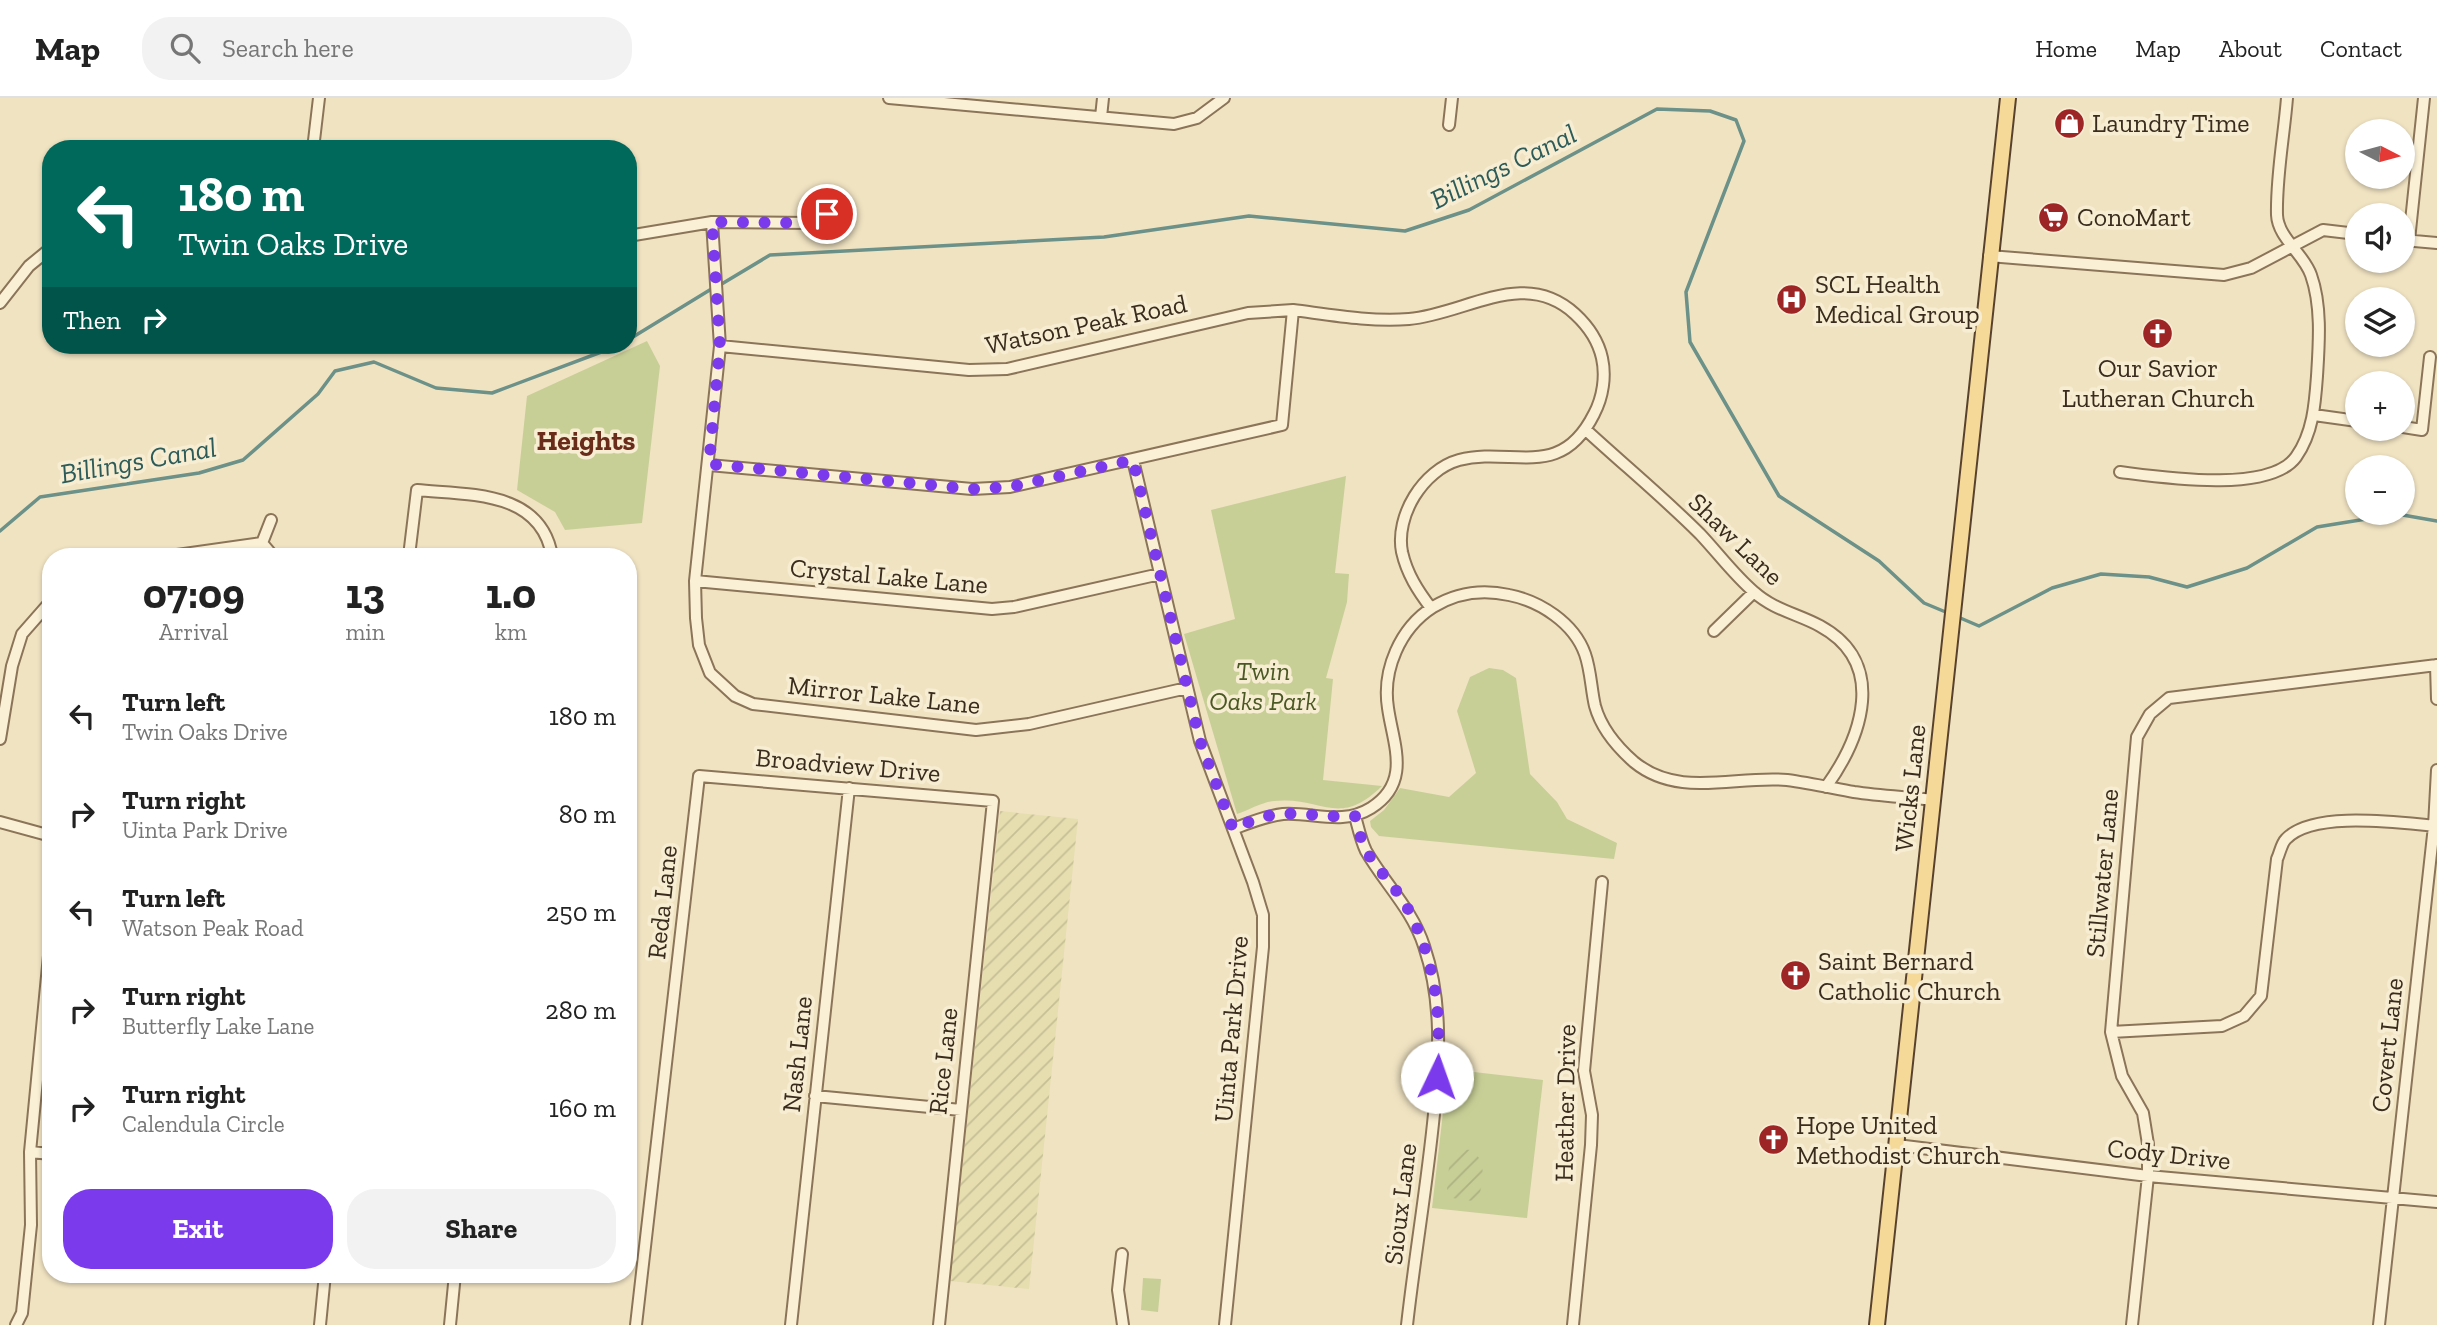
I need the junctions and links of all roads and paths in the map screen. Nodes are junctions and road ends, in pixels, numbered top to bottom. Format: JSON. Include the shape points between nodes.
{"nodes":[{"id":1,"x":318,"y":98,"type":"edge"},
{"id":2,"x":890,"y":98,"type":"edge"},
{"id":3,"x":1103,"y":98,"type":"edge"},
{"id":4,"x":1224,"y":98,"type":"edge"},
{"id":5,"x":1452,"y":98,"type":"edge"},
{"id":6,"x":2008,"y":98,"type":"edge"},
{"id":7,"x":2287,"y":98,"type":"edge"},
{"id":8,"x":2424,"y":98,"type":"edge"},
{"id":9,"x":1101,"y":117,"type":"junction"},
{"id":10,"x":1449,"y":125,"type":"dead end"},
{"id":11,"x":314,"y":140,"type":"edge"},
{"id":12,"x":2411,"y":203,"type":"edge"},
{"id":13,"x":827,"y":214,"type":"dead end"},
{"id":14,"x":712,"y":222,"type":"junction"},
{"id":15,"x":2345,"y":233,"type":"edge"},
{"id":16,"x":637,"y":234,"type":"edge"},
{"id":17,"x":2415,"y":241,"type":"edge"},
{"id":18,"x":2437,"y":243,"type":"edge"},
{"id":19,"x":2291,"y":245,"type":"junction"},
{"id":20,"x":42,"y":255,"type":"edge"},
{"id":21,"x":1989,"y":256,"type":"junction"},
{"id":22,"x":4,"y":284,"type":"edge"},
{"id":23,"x":0,"y":303,"type":"edge"},
{"id":24,"x":1293,"y":310,"type":"junction"},
{"id":25,"x":720,"y":346,"type":"junction"},
{"id":26,"x":2430,"y":357,"type":"dead end"},
{"id":27,"x":2314,"y":415,"type":"junction"},
{"id":28,"x":2345,"y":419,"type":"edge"},
{"id":29,"x":2415,"y":429,"type":"edge"},
{"id":30,"x":1586,"y":430,"type":"junction"},
{"id":31,"x":1133,"y":460,"type":"junction"},
{"id":32,"x":709,"y":464,"type":"junction"},
{"id":33,"x":2120,"y":472,"type":"dead end"},
{"id":34,"x":271,"y":520,"type":"dead end"},
{"id":35,"x":262,"y":543,"type":"junction"},
{"id":36,"x":227,"y":548,"type":"edge"},
{"id":37,"x":266,"y":548,"type":"edge"},
{"id":38,"x":411,"y":548,"type":"edge"},
{"id":39,"x":548,"y":548,"type":"edge"},
{"id":40,"x":1160,"y":574,"type":"junction"},
{"id":41,"x":695,"y":581,"type":"junction"},
{"id":42,"x":1754,"y":592,"type":"junction"},
{"id":43,"x":1431,"y":608,"type":"junction"},
{"id":44,"x":42,"y":611,"type":"edge"},
{"id":45,"x":1714,"y":631,"type":"dead end"},
{"id":46,"x":2436,"y":665,"type":"edge"},
{"id":47,"x":1187,"y":688,"type":"junction"},
{"id":48,"x":2437,"y":699,"type":"edge"},
{"id":49,"x":0,"y":738,"type":"edge"},
{"id":50,"x":2437,"y":770,"type":"edge"},
{"id":51,"x":699,"y":776,"type":"joint"},
{"id":52,"x":1826,"y":786,"type":"junction"},
{"id":53,"x":849,"y":788,"type":"junction"},
{"id":54,"x":1933,"y":800,"type":"junction"},
{"id":55,"x":993,"y":801,"type":"joint"},
{"id":56,"x":1355,"y":816,"type":"junction"},
{"id":57,"x":0,"y":822,"type":"edge"},
{"id":58,"x":2435,"y":826,"type":"edge"},
{"id":59,"x":1233,"y":829,"type":"junction"},
{"id":60,"x":42,"y":834,"type":"edge"},
{"id":61,"x":1602,"y":882,"type":"dead end"},
{"id":62,"x":2111,"y":1032,"type":"junction"},
{"id":63,"x":42,"y":1039,"type":"edge"},
{"id":64,"x":815,"y":1096,"type":"junction"},
{"id":65,"x":961,"y":1110,"type":"junction"},
{"id":66,"x":1897,"y":1145,"type":"junction"},
{"id":67,"x":30,"y":1152,"type":"junction"},
{"id":68,"x":42,"y":1153,"type":"edge"},
{"id":69,"x":2148,"y":1176,"type":"junction"},
{"id":70,"x":2393,"y":1197,"type":"junction"},
{"id":71,"x":2437,"y":1202,"type":"edge"},
{"id":72,"x":1122,"y":1254,"type":"dead end"},
{"id":73,"x":324,"y":1283,"type":"edge"},
{"id":74,"x":454,"y":1283,"type":"edge"},
{"id":75,"x":16,"y":1325,"type":"edge"},
{"id":76,"x":320,"y":1325,"type":"edge"},
{"id":77,"x":450,"y":1325,"type":"edge"},
{"id":78,"x":636,"y":1325,"type":"edge"},
{"id":79,"x":791,"y":1325,"type":"edge"},
{"id":80,"x":939,"y":1325,"type":"edge"},
{"id":81,"x":1123,"y":1325,"type":"edge"},
{"id":82,"x":1225,"y":1325,"type":"edge"},
{"id":83,"x":1407,"y":1325,"type":"edge"},
{"id":84,"x":1573,"y":1325,"type":"edge"},
{"id":85,"x":1877,"y":1325,"type":"edge"},
{"id":86,"x":2132,"y":1325,"type":"edge"},
{"id":87,"x":2379,"y":1325,"type":"edge"}],
"edges":[{"from":1,"to":11,"type":"street"},
{"from":2,"to":9,"type":"street"},
{"from":3,"to":9,"type":"street"},
{"from":4,"to":9,"type":"street","via":[[1197,118],[1174,124]]},
{"from":5,"to":10,"type":"street"},
{"from":6,"to":21,"type":"main road","name":"Wicks Lane"},
{"from":7,"to":19,"type":"street","via":[[2277,217]]},
{"from":8,"to":12,"type":"street"},
{"from":13,"to":14,"type":"street","via":[[811,223]]},
{"from":14,"to":16,"type":"street"},
{"from":14,"to":25,"type":"street"},
{"from":15,"to":19,"type":"street","via":[[2323,230]]},
{"from":17,"to":18,"type":"street"},
{"from":19,"to":21,"type":"street","via":[[2251,268],[2224,275]]},
{"from":19,"to":27,"type":"street","via":[[2311,273],[2318,305]]},
{"from":20,"to":22,"type":"street"},
{"from":21,"to":54,"type":"main road","name":"Wicks Lane"},
{"from":22,"to":23,"type":"street"},
{"from":24,"to":25,"type":"street","name":"Watson Peak Road","via":[[1248,313],[1007,369],[970,370]]},
{"from":24,"to":30,"type":"street","name":"Watson Peak Road","via":[[1373,320],[1439,314],[1505,293],[1532,292],[1562,302],[1589,327],[1602,357],[1604,380]]},
{"from":24,"to":31,"type":"street","via":[[1282,425]]},
{"from":25,"to":32,"type":"street"},
{"from":26,"to":29,"type":"street","via":[[2422,430]]},
{"from":27,"to":28,"type":"street"},
{"from":27,"to":33,"type":"street","via":[[2295,458],[2259,478],[2174,479]]},
{"from":30,"to":42,"type":"street","name":"Shaw Lane","via":[[1699,533]]},
{"from":30,"to":43,"type":"street","via":[[1553,454],[1522,460],[1479,457],[1457,461],[1434,473],[1415,494],[1404,520],[1401,549],[1416,588]]},
{"from":31,"to":32,"type":"street","via":[[1010,487],[972,489]]},
{"from":31,"to":40,"type":"street","name":"Uinta Park Drive"},
{"from":32,"to":41,"type":"street"},
{"from":34,"to":35,"type":"street"},
{"from":35,"to":36,"type":"street"},
{"from":35,"to":37,"type":"street"},
{"from":38,"to":39,"type":"street","via":[[417,490],[501,498],[522,508],[536,523]]},
{"from":40,"to":41,"type":"street","name":"Crystal Lake Lane","via":[[992,608]]},
{"from":40,"to":47,"type":"street","name":"Uinta Park Drive"},
{"from":41,"to":47,"type":"street","name":"Mirror Lake Lane","via":[[699,645],[710,673],[735,696],[752,704],[976,730],[1029,724]]},
{"from":42,"to":45,"type":"street"},
{"from":42,"to":52,"type":"street","name":"Shaw Lane","via":[[1778,609],[1821,626],[1848,649],[1858,670],[1862,719]]},
{"from":43,"to":52,"type":"street","via":[[1458,595],[1493,592],[1524,598],[1550,612],[1572,630],[1585,654],[1595,707],[1608,734],[1654,776],[1709,785],[1758,779]]},
{"from":43,"to":56,"type":"street","via":[[1406,632],[1393,656],[1387,682],[1397,743],[1394,779],[1372,808]]},
{"from":44,"to":49,"type":"street","via":[[22,634]]},
{"from":46,"to":48,"type":"street"},
{"from":46,"to":62,"type":"street","name":"Stillwater Lane","via":[[2169,698],[2150,713],[2137,737]]},
{"from":47,"to":59,"type":"street","name":"Uinta Park Drive","via":[[1200,741]]},
{"from":50,"to":58,"type":"street","name":"Covert Lane"},
{"from":51,"to":53,"type":"street","name":"Broadview Drive"},
{"from":51,"to":78,"type":"street","name":"Reda Lane"},
{"from":52,"to":54,"type":"street"},
{"from":53,"to":55,"type":"street","name":"Broadview Drive"},
{"from":53,"to":64,"type":"street","name":"Nash Lane"},
{"from":54,"to":66,"type":"main road","name":"Wicks Lane"},
{"from":55,"to":65,"type":"street","name":"Rice Lane"},
{"from":56,"to":59,"type":"street","via":[[1332,819],[1285,814]]},
{"from":56,"to":83,"type":"street","name":"Sioux Lane","via":[[1366,850],[1408,908],[1424,944],[1439,1016],[1426,1196]]},
{"from":57,"to":60,"type":"street"},
{"from":58,"to":62,"type":"street","via":[[2339,821],[2297,831],[2284,841],[2277,859],[2261,996],[2244,1016],[2222,1026]]},
{"from":58,"to":70,"type":"street","name":"Covert Lane"},
{"from":59,"to":82,"type":"street","name":"Uinta Park Drive","via":[[1263,915],[1264,947]]},
{"from":61,"to":84,"type":"street","name":"Heather Drive","via":[[1584,1071],[1592,1115],[1591,1145]]},
{"from":62,"to":69,"type":"street","name":"Stillwater Lane","via":[[2122,1076],[2143,1113]]},
{"from":63,"to":67,"type":"street"},
{"from":64,"to":65,"type":"street"},
{"from":64,"to":79,"type":"street","name":"Nash Lane"},
{"from":65,"to":80,"type":"street","name":"Rice Lane"},
{"from":66,"to":69,"type":"street","name":"Cody Drive"},
{"from":66,"to":85,"type":"main road","name":"Wicks Lane"},
{"from":67,"to":68,"type":"street"},
{"from":67,"to":75,"type":"street","via":[[31,1225],[22,1313]]},
{"from":69,"to":70,"type":"street","name":"Cody Drive"},
{"from":69,"to":86,"type":"street","name":"Stillwater Lane"},
{"from":70,"to":71,"type":"street","name":"Cody Drive"},
{"from":70,"to":87,"type":"street","name":"Covert Lane"},
{"from":72,"to":81,"type":"street","via":[[1118,1290]]},
{"from":73,"to":76,"type":"street"},
{"from":74,"to":77,"type":"street"}]}
